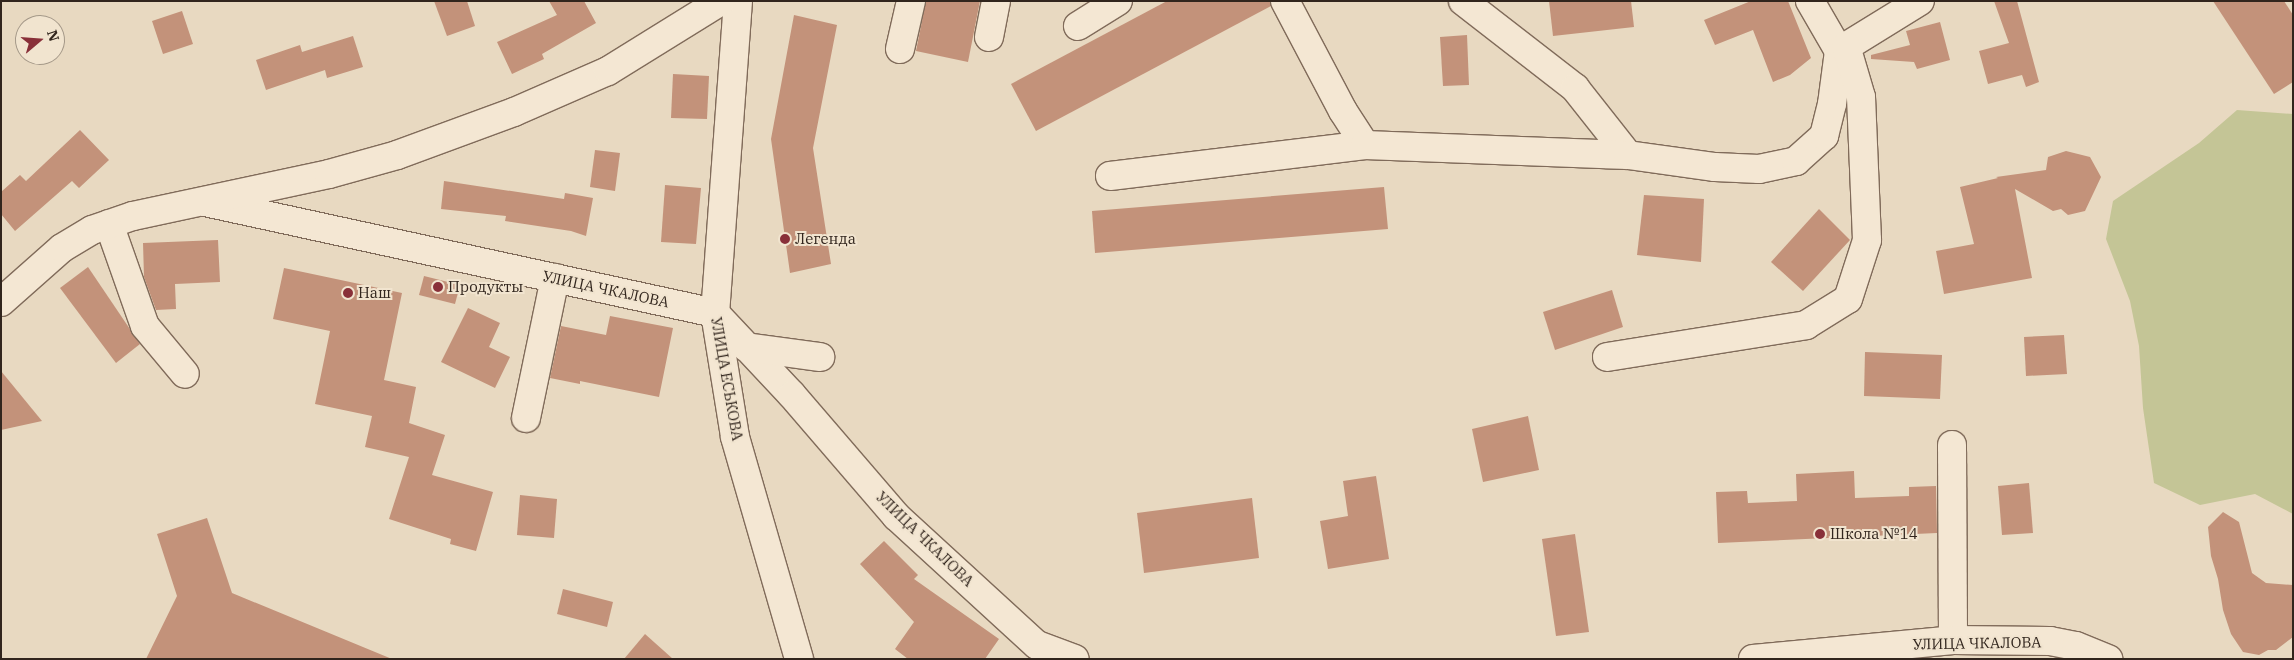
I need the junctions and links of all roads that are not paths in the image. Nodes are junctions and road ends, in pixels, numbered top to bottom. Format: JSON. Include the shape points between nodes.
{"nodes":[{"id":1,"x":721,"y":1,"type":"edge"},
{"id":2,"x":738,"y":1,"type":"edge"},
{"id":3,"x":910,"y":1,"type":"edge"},
{"id":4,"x":996,"y":1,"type":"edge"},
{"id":5,"x":1118,"y":1,"type":"edge"},
{"id":6,"x":1285,"y":1,"type":"edge"},
{"id":7,"x":1463,"y":1,"type":"edge"},
{"id":8,"x":1810,"y":1,"type":"edge"},
{"id":9,"x":1920,"y":1,"type":"edge"},
{"id":10,"x":1078,"y":26,"type":"dead end"},
{"id":11,"x":989,"y":37,"type":"dead end"},
{"id":12,"x":1843,"y":48,"type":"junction"},
{"id":13,"x":900,"y":49,"type":"dead end"},
{"id":14,"x":1365,"y":145,"type":"junction"},
{"id":15,"x":1628,"y":155,"type":"junction"},
{"id":16,"x":1110,"y":176,"type":"dead end"},
{"id":17,"x":206,"y":202,"type":"junction"},
{"id":18,"x":108,"y":224,"type":"junction"},
{"id":19,"x":555,"y":278,"type":"junction"},
{"id":20,"x":1,"y":302,"type":"edge"},
{"id":21,"x":715,"y":313,"type":"junction"},
{"id":22,"x":746,"y":347,"type":"junction"},
{"id":23,"x":820,"y":357,"type":"dead end"},
{"id":24,"x":1606,"y":357,"type":"dead end"},
{"id":25,"x":186,"y":374,"type":"dead end"},
{"id":26,"x":526,"y":418,"type":"dead end"},
{"id":27,"x":1952,"y":445,"type":"dead end"},
{"id":28,"x":1953,"y":640,"type":"junction"},
{"id":29,"x":799,"y":659,"type":"edge"},
{"id":30,"x":1075,"y":659,"type":"edge"},
{"id":31,"x":1753,"y":659,"type":"edge"},
{"id":32,"x":2109,"y":659,"type":"edge"}],
"edges":[{"from":1,"to":17,"type":"street","via":[[608,71],[514,112],[388,157]]},
{"from":2,"to":21,"type":"street","name":"УЛИЦА ЕСЬКОВА"},
{"from":3,"to":13,"type":"street"},
{"from":4,"to":11,"type":"street"},
{"from":5,"to":10,"type":"street"},
{"from":6,"to":14,"type":"street","via":[[1343,111]]},
{"from":7,"to":15,"type":"street","via":[[1575,88]]},
{"from":8,"to":12,"type":"street"},
{"from":9,"to":12,"type":"street"},
{"from":12,"to":15,"type":"street","via":[[1824,136],[1796,161],[1759,169],[1716,167]]},
{"from":12,"to":24,"type":"street","via":[[1861,97],[1868,240],[1848,299],[1806,326]]},
{"from":14,"to":15,"type":"street"},
{"from":14,"to":16,"type":"street"},
{"from":17,"to":18,"type":"street","name":"УЛИЦА ЧКАЛОВА"},
{"from":17,"to":19,"type":"street","name":"УЛИЦА ЧКАЛОВА"},
{"from":18,"to":20,"type":"street","name":"УЛИЦА ЧКАЛОВА","via":[[62,248]]},
{"from":18,"to":25,"type":"street","via":[[145,326]]},
{"from":19,"to":21,"type":"street","name":"УЛИЦА ЧКАЛОВА"},
{"from":19,"to":26,"type":"street"},
{"from":21,"to":22,"type":"street","name":"УЛИЦА ЧКАЛОВА"},
{"from":21,"to":29,"type":"street","name":"УЛИЦА ЕСЬКОВА","via":[[735,437]]},
{"from":22,"to":23,"type":"street"},
{"from":22,"to":30,"type":"street","name":"УЛИЦА ЧКАЛОВА","via":[[792,395],[896,516],[1037,644]]},
{"from":27,"to":28,"type":"street"},
{"from":28,"to":31,"type":"street","name":"УЛИЦА ЧКАЛОВА"},
{"from":28,"to":32,"type":"street","name":"УЛИЦА ЧКАЛОВА","via":[[2050,641],[2076,646]]}]}
